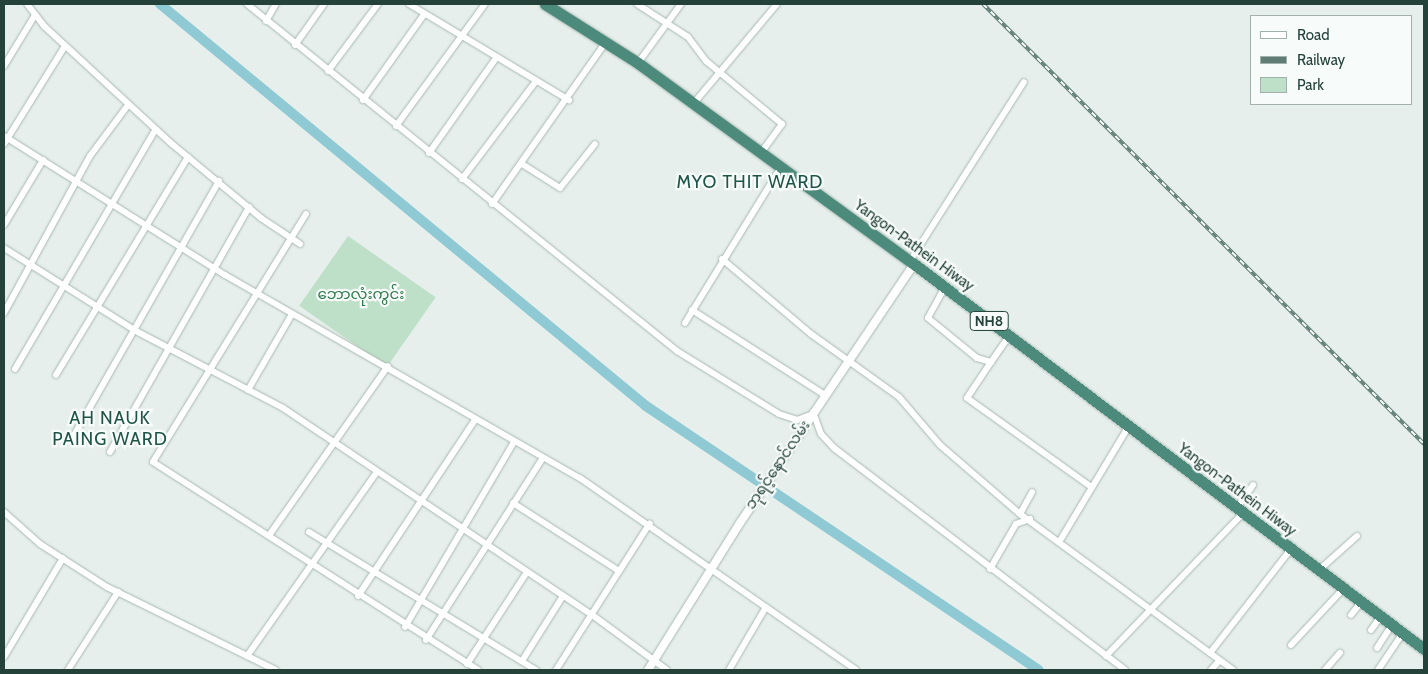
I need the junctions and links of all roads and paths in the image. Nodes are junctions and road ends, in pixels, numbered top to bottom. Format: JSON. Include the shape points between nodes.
{"nodes":[{"id":1,"x":27,"y":4,"type":"edge"},
{"id":2,"x":247,"y":4,"type":"edge"},
{"id":3,"x":276,"y":4,"type":"edge"},
{"id":4,"x":324,"y":4,"type":"edge"},
{"id":5,"x":378,"y":4,"type":"edge"},
{"id":6,"x":409,"y":4,"type":"edge"},
{"id":7,"x":485,"y":4,"type":"edge"},
{"id":8,"x":545,"y":4,"type":"edge"},
{"id":9,"x":637,"y":4,"type":"edge"},
{"id":10,"x":681,"y":4,"type":"edge"},
{"id":11,"x":777,"y":4,"type":"edge"},
{"id":12,"x":35,"y":15,"type":"junction"},
{"id":13,"x":423,"y":16,"type":"junction"},
{"id":14,"x":266,"y":21,"type":"junction"},
{"id":15,"x":666,"y":22,"type":"junction"},
{"id":16,"x":463,"y":34,"type":"junction"},
{"id":17,"x":606,"y":42,"type":"junction"},
{"id":18,"x":295,"y":45,"type":"junction"},
{"id":19,"x":65,"y":46,"type":"junction"},
{"id":20,"x":496,"y":58,"type":"junction"},
{"id":21,"x":638,"y":63,"type":"junction"},
{"id":22,"x":4,"y":66,"type":"edge"},
{"id":23,"x":328,"y":71,"type":"junction"},
{"id":24,"x":719,"y":72,"type":"junction"},
{"id":25,"x":536,"y":81,"type":"junction"},
{"id":26,"x":1024,"y":82,"type":"dead end"},
{"id":27,"x":363,"y":100,"type":"junction"},
{"id":28,"x":569,"y":100,"type":"junction"},
{"id":29,"x":694,"y":103,"type":"junction"},
{"id":30,"x":128,"y":105,"type":"junction"},
{"id":31,"x":396,"y":126,"type":"junction"},
{"id":32,"x":156,"y":129,"type":"junction"},
{"id":33,"x":5,"y":139,"type":"edge"},
{"id":34,"x":595,"y":144,"type":"dead end"},
{"id":35,"x":761,"y":152,"type":"junction"},
{"id":36,"x":429,"y":153,"type":"junction"},
{"id":37,"x":188,"y":157,"type":"junction"},
{"id":38,"x":43,"y":160,"type":"junction"},
{"id":39,"x":522,"y":164,"type":"junction"},
{"id":40,"x":781,"y":167,"type":"junction"},
{"id":41,"x":462,"y":179,"type":"junction"},
{"id":42,"x":77,"y":182,"type":"junction"},
{"id":43,"x":219,"y":182,"type":"junction"},
{"id":44,"x":111,"y":202,"type":"junction"},
{"id":45,"x":492,"y":204,"type":"junction"},
{"id":46,"x":249,"y":207,"type":"junction"},
{"id":47,"x":306,"y":214,"type":"dead end"},
{"id":48,"x":147,"y":224,"type":"junction"},
{"id":49,"x":4,"y":225,"type":"edge"},
{"id":50,"x":289,"y":236,"type":"junction"},
{"id":51,"x":300,"y":244,"type":"dead end"},
{"id":52,"x":180,"y":245,"type":"junction"},
{"id":53,"x":4,"y":248,"type":"edge"},
{"id":54,"x":722,"y":259,"type":"junction"},
{"id":55,"x":912,"y":262,"type":"junction"},
{"id":56,"x":31,"y":266,"type":"junction"},
{"id":57,"x":214,"y":267,"type":"junction"},
{"id":58,"x":62,"y":286,"type":"junction"},
{"id":59,"x":945,"y":287,"type":"junction"},
{"id":60,"x":254,"y":292,"type":"junction"},
{"id":61,"x":97,"y":306,"type":"junction"},
{"id":62,"x":692,"y":310,"type":"junction"},
{"id":63,"x":4,"y":313,"type":"edge"},
{"id":64,"x":292,"y":314,"type":"junction"},
{"id":65,"x":685,"y":323,"type":"dead end"},
{"id":66,"x":134,"y":330,"type":"junction"},
{"id":67,"x":1009,"y":336,"type":"junction"},
{"id":68,"x":168,"y":348,"type":"junction"},
{"id":69,"x":849,"y":361,"type":"junction"},
{"id":70,"x":990,"y":362,"type":"junction"},
{"id":71,"x":388,"y":366,"type":"junction"},
{"id":72,"x":15,"y":369,"type":"dead end"},
{"id":73,"x":209,"y":369,"type":"junction"},
{"id":74,"x":56,"y":375,"type":"dead end"},
{"id":75,"x":248,"y":390,"type":"junction"},
{"id":76,"x":825,"y":395,"type":"junction"},
{"id":77,"x":811,"y":415,"type":"junction"},
{"id":78,"x":475,"y":420,"type":"junction"},
{"id":79,"x":1129,"y":426,"type":"junction"},
{"id":80,"x":73,"y":437,"type":"dead end"},
{"id":81,"x":514,"y":442,"type":"junction"},
{"id":82,"x":337,"y":443,"type":"junction"},
{"id":83,"x":110,"y":452,"type":"dead end"},
{"id":84,"x":543,"y":458,"type":"junction"},
{"id":85,"x":377,"y":472,"type":"junction"},
{"id":86,"x":1252,"y":485,"type":"dead end"},
{"id":87,"x":1090,"y":486,"type":"junction"},
{"id":88,"x":1032,"y":492,"type":"dead end"},
{"id":89,"x":419,"y":502,"type":"junction"},
{"id":90,"x":513,"y":503,"type":"junction"},
{"id":91,"x":1240,"y":510,"type":"junction"},
{"id":92,"x":4,"y":512,"type":"edge"},
{"id":93,"x":1020,"y":514,"type":"junction"},
{"id":94,"x":1030,"y":519,"type":"junction"},
{"id":95,"x":650,"y":523,"type":"junction"},
{"id":96,"x":461,"y":530,"type":"junction"},
{"id":97,"x":309,"y":532,"type":"dead end"},
{"id":98,"x":270,"y":534,"type":"junction"},
{"id":99,"x":1357,"y":536,"type":"dead end"},
{"id":100,"x":1060,"y":540,"type":"junction"},
{"id":101,"x":484,"y":545,"type":"junction"},
{"id":102,"x":326,"y":546,"type":"junction"},
{"id":103,"x":1291,"y":549,"type":"junction"},
{"id":104,"x":63,"y":558,"type":"junction"},
{"id":105,"x":310,"y":564,"type":"junction"},
{"id":106,"x":712,"y":567,"type":"junction"},
{"id":107,"x":990,"y":568,"type":"junction"},
{"id":108,"x":1319,"y":570,"type":"junction"},
{"id":109,"x":619,"y":571,"type":"junction"},
{"id":110,"x":527,"y":572,"type":"junction"},
{"id":111,"x":373,"y":573,"type":"junction"},
{"id":112,"x":1344,"y":588,"type":"junction"},
{"id":113,"x":118,"y":592,"type":"junction"},
{"id":114,"x":358,"y":596,"type":"junction"},
{"id":115,"x":563,"y":596,"type":"junction"},
{"id":116,"x":420,"y":601,"type":"junction"},
{"id":117,"x":1361,"y":602,"type":"junction"},
{"id":118,"x":766,"y":606,"type":"junction"},
{"id":119,"x":1152,"y":608,"type":"junction"},
{"id":120,"x":442,"y":613,"type":"junction"},
{"id":121,"x":591,"y":614,"type":"junction"},
{"id":122,"x":1351,"y":616,"type":"dead end"},
{"id":123,"x":1380,"y":616,"type":"junction"},
{"id":124,"x":1392,"y":625,"type":"junction"},
{"id":125,"x":405,"y":627,"type":"junction"},
{"id":126,"x":1371,"y":630,"type":"dead end"},
{"id":127,"x":1403,"y":633,"type":"junction"},
{"id":128,"x":485,"y":636,"type":"junction"},
{"id":129,"x":426,"y":640,"type":"junction"},
{"id":130,"x":1291,"y":644,"type":"dead end"},
{"id":131,"x":1378,"y":648,"type":"dead end"},
{"id":132,"x":1424,"y":650,"type":"edge"},
{"id":133,"x":1210,"y":652,"type":"junction"},
{"id":134,"x":1340,"y":653,"type":"dead end"},
{"id":135,"x":247,"y":656,"type":"junction"},
{"id":136,"x":1106,"y":656,"type":"junction"},
{"id":137,"x":4,"y":657,"type":"edge"},
{"id":138,"x":1220,"y":660,"type":"junction"},
{"id":139,"x":522,"y":661,"type":"junction"},
{"id":140,"x":654,"y":661,"type":"junction"},
{"id":141,"x":467,"y":664,"type":"junction"},
{"id":142,"x":68,"y":670,"type":"edge"},
{"id":143,"x":276,"y":670,"type":"edge"},
{"id":144,"x":478,"y":670,"type":"edge"},
{"id":145,"x":536,"y":670,"type":"edge"},
{"id":146,"x":556,"y":670,"type":"edge"},
{"id":147,"x":648,"y":670,"type":"edge"},
{"id":148,"x":667,"y":670,"type":"edge"},
{"id":149,"x":729,"y":670,"type":"edge"},
{"id":150,"x":855,"y":670,"type":"edge"},
{"id":151,"x":1125,"y":670,"type":"edge"},
{"id":152,"x":1211,"y":670,"type":"edge"},
{"id":153,"x":1233,"y":670,"type":"edge"},
{"id":154,"x":1326,"y":670,"type":"edge"},
{"id":155,"x":1378,"y":670,"type":"edge"}],
"edges":[{"from":1,"to":12,"type":"street"},
{"from":2,"to":14,"type":"street"},
{"from":3,"to":14,"type":"street"},
{"from":4,"to":18,"type":"street"},
{"from":5,"to":23,"type":"street"},
{"from":6,"to":13,"type":"street"},
{"from":7,"to":16,"type":"street"},
{"from":8,"to":17,"type":"highway","name":"Yangon-Pathein Hiway","number":"NH8"},
{"from":9,"to":15,"type":"street"},
{"from":10,"to":15,"type":"street"},
{"from":11,"to":24,"type":"street"},
{"from":12,"to":19,"type":"street"},
{"from":12,"to":22,"type":"street"},
{"from":13,"to":16,"type":"street"},
{"from":13,"to":27,"type":"street"},
{"from":14,"to":18,"type":"street"},
{"from":15,"to":21,"type":"street"},
{"from":15,"to":24,"type":"street","via":[[688,36]]},
{"from":16,"to":20,"type":"street"},
{"from":16,"to":31,"type":"street"},
{"from":17,"to":21,"type":"highway","name":"Yangon-Pathein Hiway","number":"NH8"},
{"from":17,"to":28,"type":"street"},
{"from":18,"to":23,"type":"street"},
{"from":19,"to":30,"type":"street"},
{"from":19,"to":33,"type":"street"},
{"from":20,"to":25,"type":"street"},
{"from":20,"to":36,"type":"street"},
{"from":21,"to":29,"type":"highway","name":"Yangon-Pathein Hiway","number":"NH8"},
{"from":23,"to":27,"type":"street"},
{"from":24,"to":29,"type":"street"},
{"from":24,"to":35,"type":"street","via":[[782,124]]},
{"from":25,"to":28,"type":"street"},
{"from":25,"to":41,"type":"street"},
{"from":26,"to":55,"type":"street"},
{"from":27,"to":31,"type":"street"},
{"from":28,"to":39,"type":"street"},
{"from":29,"to":35,"type":"highway","name":"Yangon-Pathein Hiway","number":"NH8"},
{"from":30,"to":32,"type":"street"},
{"from":30,"to":42,"type":"street"},
{"from":31,"to":36,"type":"street"},
{"from":32,"to":37,"type":"street"},
{"from":32,"to":44,"type":"street"},
{"from":33,"to":38,"type":"street"},
{"from":34,"to":39,"type":"street","via":[[560,188]]},
{"from":35,"to":40,"type":"highway","name":"Yangon-Pathein Hiway","number":"NH8"},
{"from":36,"to":41,"type":"street"},
{"from":37,"to":43,"type":"street"},
{"from":37,"to":48,"type":"street"},
{"from":38,"to":42,"type":"street"},
{"from":38,"to":49,"type":"street"},
{"from":39,"to":45,"type":"street"},
{"from":40,"to":54,"type":"street"},
{"from":40,"to":55,"type":"highway","name":"Yangon-Pathein Hiway","number":"NH8"},
{"from":41,"to":45,"type":"street"},
{"from":42,"to":44,"type":"street"},
{"from":42,"to":56,"type":"street"},
{"from":43,"to":46,"type":"street"},
{"from":43,"to":52,"type":"street"},
{"from":44,"to":48,"type":"street"},
{"from":44,"to":58,"type":"street"},
{"from":45,"to":77,"type":"street","via":[[677,351],[779,414],[797,420]]},
{"from":46,"to":50,"type":"street"},
{"from":46,"to":57,"type":"street"},
{"from":47,"to":50,"type":"street"},
{"from":48,"to":52,"type":"street"},
{"from":48,"to":61,"type":"street"},
{"from":50,"to":51,"type":"street"},
{"from":50,"to":60,"type":"street"},
{"from":52,"to":57,"type":"street"},
{"from":52,"to":66,"type":"street"},
{"from":53,"to":56,"type":"street"},
{"from":54,"to":62,"type":"street"},
{"from":54,"to":69,"type":"street"},
{"from":55,"to":59,"type":"highway","name":"Yangon-Pathein Hiway","number":"NH8"},
{"from":55,"to":69,"type":"street","name":"ဘုရင့်နောင်လမ်း"},
{"from":56,"to":58,"type":"street"},
{"from":56,"to":63,"type":"street"},
{"from":57,"to":60,"type":"street"},
{"from":57,"to":68,"type":"street"},
{"from":58,"to":61,"type":"street"},
{"from":58,"to":72,"type":"street"},
{"from":59,"to":67,"type":"highway","name":"Yangon-Pathein Hiway","number":"NH8"},
{"from":59,"to":70,"type":"street","via":[[928,318],[976,358]]},
{"from":60,"to":64,"type":"street"},
{"from":60,"to":73,"type":"street"},
{"from":61,"to":66,"type":"street"},
{"from":61,"to":74,"type":"street"},
{"from":62,"to":65,"type":"street"},
{"from":62,"to":76,"type":"street"},
{"from":64,"to":71,"type":"street"},
{"from":64,"to":75,"type":"street"},
{"from":66,"to":68,"type":"street"},
{"from":66,"to":80,"type":"street"},
{"from":67,"to":70,"type":"street"},
{"from":67,"to":79,"type":"highway","name":"Yangon-Pathein Hiway","number":"NH8"},
{"from":68,"to":73,"type":"street"},
{"from":68,"to":83,"type":"street"},
{"from":69,"to":76,"type":"street","name":"ဘုရင့်နောင်လမ်း"},
{"from":69,"to":93,"type":"street","via":[[899,397],[940,445]]},
{"from":70,"to":87,"type":"street","via":[[968,398]]},
{"from":71,"to":78,"type":"street"},
{"from":71,"to":82,"type":"street"},
{"from":73,"to":75,"type":"street"},
{"from":73,"to":98,"type":"street","via":[[153,462]]},
{"from":75,"to":82,"type":"street"},
{"from":76,"to":77,"type":"street","name":"ဘုရင့်နောင်လမ်း"},
{"from":77,"to":106,"type":"street","name":"ဘုရင့်နောင်လမ်း"},
{"from":77,"to":107,"type":"street","via":[[821,434],[834,448]]},
{"from":78,"to":81,"type":"street"},
{"from":78,"to":89,"type":"street"},
{"from":79,"to":87,"type":"street"},
{"from":79,"to":91,"type":"highway","name":"Yangon-Pathein Hiway","number":"NH8"},
{"from":81,"to":84,"type":"street"},
{"from":81,"to":96,"type":"street"},
{"from":82,"to":85,"type":"street"},
{"from":82,"to":98,"type":"street"},
{"from":84,"to":90,"type":"street"},
{"from":84,"to":95,"type":"street"},
{"from":85,"to":89,"type":"street"},
{"from":85,"to":102,"type":"street"},
{"from":86,"to":91,"type":"street"},
{"from":87,"to":100,"type":"street"},
{"from":88,"to":93,"type":"street"},
{"from":89,"to":96,"type":"street"},
{"from":89,"to":111,"type":"street"},
{"from":90,"to":101,"type":"street"},
{"from":90,"to":109,"type":"street"},
{"from":91,"to":103,"type":"highway","name":"Yangon-Pathein Hiway","number":"NH8"},
{"from":91,"to":119,"type":"street"},
{"from":92,"to":104,"type":"street"},
{"from":93,"to":94,"type":"street"},
{"from":94,"to":100,"type":"street"},
{"from":94,"to":107,"type":"street","via":[[1016,524]]},
{"from":95,"to":106,"type":"street"},
{"from":95,"to":109,"type":"street"},
{"from":96,"to":101,"type":"street"},
{"from":96,"to":116,"type":"street"},
{"from":97,"to":102,"type":"street"},
{"from":98,"to":105,"type":"street"},
{"from":99,"to":108,"type":"street"},
{"from":100,"to":119,"type":"street"},
{"from":101,"to":110,"type":"street"},
{"from":101,"to":120,"type":"street"},
{"from":102,"to":105,"type":"street"},
{"from":102,"to":111,"type":"street"},
{"from":103,"to":108,"type":"highway","name":"Yangon-Pathein Hiway","number":"NH8"},
{"from":103,"to":133,"type":"street"},
{"from":104,"to":113,"type":"street"},
{"from":104,"to":137,"type":"street"},
{"from":105,"to":114,"type":"street"},
{"from":105,"to":135,"type":"street"},
{"from":106,"to":118,"type":"street"},
{"from":106,"to":140,"type":"street","name":"ဘုရင့်နောင်လမ်း"},
{"from":107,"to":136,"type":"street"},
{"from":108,"to":112,"type":"highway","name":"Yangon-Pathein Hiway","number":"NH8"},
{"from":109,"to":121,"type":"street"},
{"from":110,"to":115,"type":"street"},
{"from":110,"to":128,"type":"street"},
{"from":111,"to":114,"type":"street"},
{"from":111,"to":116,"type":"street"},
{"from":112,"to":117,"type":"highway","name":"Yangon-Pathein Hiway","number":"NH8"},
{"from":112,"to":130,"type":"street"},
{"from":113,"to":135,"type":"street"},
{"from":113,"to":142,"type":"street"},
{"from":114,"to":125,"type":"street"},
{"from":115,"to":121,"type":"street"},
{"from":115,"to":139,"type":"street"},
{"from":116,"to":120,"type":"street"},
{"from":116,"to":125,"type":"street"},
{"from":117,"to":122,"type":"street"},
{"from":117,"to":123,"type":"highway","name":"Yangon-Pathein Hiway","number":"NH8"},
{"from":118,"to":149,"type":"street"},
{"from":118,"to":150,"type":"street"},
{"from":119,"to":133,"type":"street"},
{"from":119,"to":136,"type":"street"},
{"from":120,"to":128,"type":"street"},
{"from":120,"to":129,"type":"street"},
{"from":121,"to":140,"type":"street"},
{"from":121,"to":146,"type":"street"},
{"from":123,"to":124,"type":"highway","name":"Yangon-Pathein Hiway","number":"NH8"},
{"from":123,"to":126,"type":"street"},
{"from":124,"to":127,"type":"highway","name":"Yangon-Pathein Hiway","number":"NH8"},
{"from":124,"to":131,"type":"street"},
{"from":125,"to":129,"type":"street"},
{"from":127,"to":132,"type":"highway","name":"Yangon-Pathein Hiway","number":"NH8"},
{"from":127,"to":155,"type":"street"},
{"from":128,"to":139,"type":"street"},
{"from":128,"to":141,"type":"street"},
{"from":129,"to":141,"type":"street"},
{"from":133,"to":138,"type":"street"},
{"from":134,"to":154,"type":"street"},
{"from":135,"to":143,"type":"street"},
{"from":136,"to":151,"type":"street"},
{"from":138,"to":152,"type":"street"},
{"from":138,"to":153,"type":"street"},
{"from":139,"to":145,"type":"street"},
{"from":140,"to":147,"type":"street","name":"ဘုရင့်နောင်လမ်း"},
{"from":140,"to":148,"type":"street"},
{"from":141,"to":144,"type":"street"}]}
